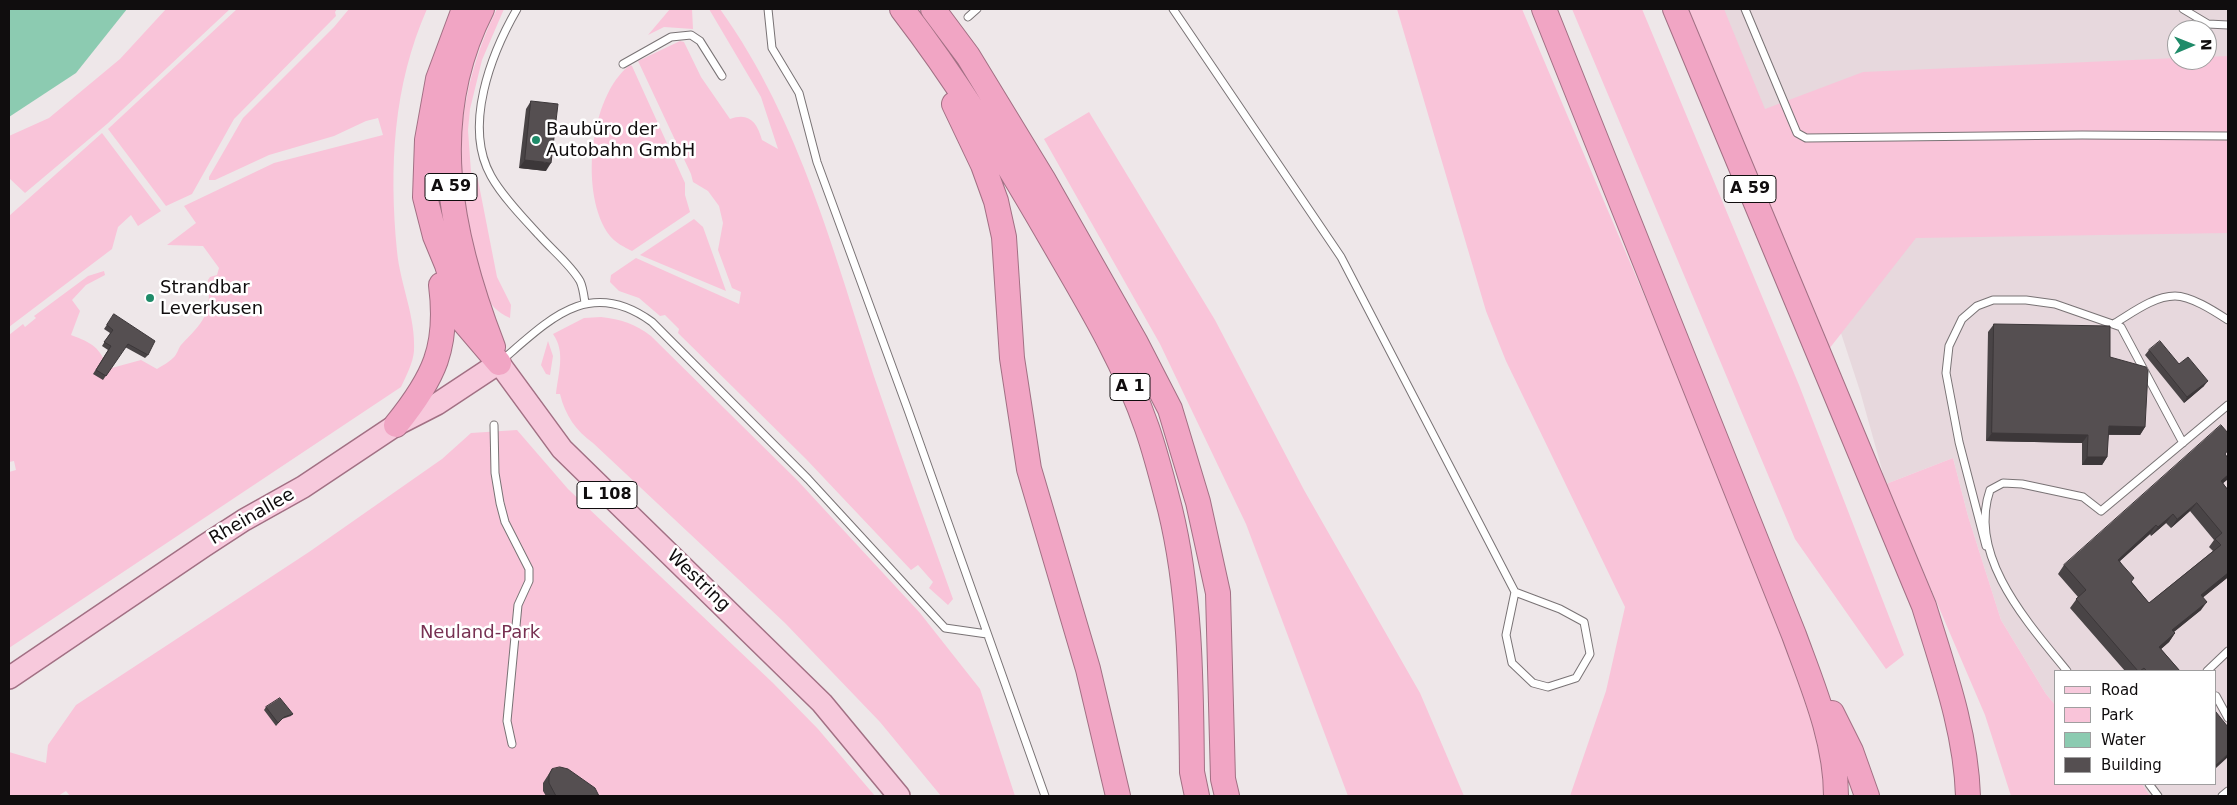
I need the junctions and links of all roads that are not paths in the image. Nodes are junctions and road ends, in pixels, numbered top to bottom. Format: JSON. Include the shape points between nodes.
{"nodes":[{"id":1,"x":464,"y":9,"type":"edge"},
{"id":2,"x":482,"y":9,"type":"edge"},
{"id":3,"x":517,"y":9,"type":"edge"},
{"id":4,"x":768,"y":9,"type":"edge"},
{"id":5,"x":902,"y":9,"type":"edge"},
{"id":6,"x":932,"y":9,"type":"edge"},
{"id":7,"x":977,"y":9,"type":"edge"},
{"id":8,"x":1173,"y":9,"type":"edge"},
{"id":9,"x":1544,"y":9,"type":"edge"},
{"id":10,"x":1675,"y":9,"type":"edge"},
{"id":11,"x":1745,"y":9,"type":"edge"},
{"id":12,"x":2183,"y":9,"type":"edge"},
{"id":13,"x":968,"y":17,"type":"dead end"},
{"id":14,"x":2228,"y":25,"type":"edge"},
{"id":15,"x":917,"y":28,"type":"junction"},
{"id":16,"x":623,"y":64,"type":"dead end"},
{"id":17,"x":722,"y":76,"type":"dead end"},
{"id":18,"x":2228,"y":136,"type":"edge"},
{"id":19,"x":435,"y":236,"type":"junction"},
{"id":20,"x":585,"y":303,"type":"junction"},
{"id":21,"x":2228,"y":320,"type":"edge"},
{"id":22,"x":2114,"y":323,"type":"junction"},
{"id":23,"x":499,"y":363,"type":"junction"},
{"id":24,"x":2228,"y":405,"type":"edge"},
{"id":25,"x":396,"y":425,"type":"junction"},
{"id":26,"x":494,"y":425,"type":"dead end"},
{"id":27,"x":2183,"y":443,"type":"junction"},
{"id":28,"x":1986,"y":546,"type":"junction"},
{"id":29,"x":1515,"y":592,"type":"junction"},
{"id":30,"x":987,"y":634,"type":"junction"},
{"id":31,"x":1794,"y":635,"type":"junction"},
{"id":32,"x":2228,"y":651,"type":"edge"},
{"id":33,"x":2066,"y":670,"type":"edge"},
{"id":34,"x":2208,"y":670,"type":"edge"},
{"id":35,"x":9,"y":678,"type":"edge"},
{"id":36,"x":2217,"y":698,"type":"edge"},
{"id":37,"x":2228,"y":718,"type":"edge"},
{"id":38,"x":512,"y":744,"type":"dead end"},
{"id":39,"x":2151,"y":785,"type":"edge"},
{"id":40,"x":2228,"y":791,"type":"edge"},
{"id":41,"x":899,"y":796,"type":"edge"},
{"id":42,"x":1046,"y":796,"type":"edge"},
{"id":43,"x":1118,"y":796,"type":"edge"},
{"id":44,"x":1197,"y":796,"type":"edge"},
{"id":45,"x":1227,"y":796,"type":"edge"},
{"id":46,"x":1836,"y":796,"type":"edge"},
{"id":47,"x":1867,"y":796,"type":"edge"},
{"id":48,"x":1968,"y":796,"type":"edge"},
{"id":49,"x":2158,"y":796,"type":"edge"},
{"id":50,"x":2222,"y":796,"type":"edge"}],
"edges":[{"from":1,"to":19,"type":"highway","number":"A 59","via":[[438,79],[427,140],[425,197]]},
{"from":2,"to":23,"type":"highway","number":"A 59","via":[[464,52],[456,84],[448,153],[451,198],[460,248],[475,302]]},
{"from":3,"to":20,"type":"lane","via":[[497,52],[483,96],[480,132],[483,157],[491,176],[577,277]]},
{"from":4,"to":30,"type":"lane","via":[[772,48],[799,93],[817,162]]},
{"from":5,"to":15,"type":"highway","number":"A 1"},
{"from":6,"to":45,"type":"highway","number":"A 1","via":[[968,56],[1043,179],[1170,409],[1198,502],[1218,593]]},
{"from":7,"to":13,"type":"lane"},
{"from":8,"to":29,"type":"lane","via":[[1341,257]]},
{"from":9,"to":31,"type":"highway"},
{"from":10,"to":48,"type":"highway","number":"A 59","via":[[1924,606],[1952,696],[1967,772]]},
{"from":11,"to":18,"type":"lane","via":[[1797,134],[1806,138]]},
{"from":12,"to":14,"type":"lane","via":[[2208,24]]},
{"from":15,"to":43,"type":"highway","via":[[983,164],[996,201],[1004,237],[1012,358],[1029,469],[1088,669]]},
{"from":15,"to":44,"type":"highway","number":"A 1","via":[[970,105],[1038,216],[1121,366],[1147,428],[1170,510],[1185,594],[1192,772]]},
{"from":16,"to":17,"type":"lane","via":[[671,37],[691,35],[700,41]]},
{"from":19,"to":23,"type":"highway","via":[[448,265],[464,322]]},
{"from":19,"to":25,"type":"highway","via":[[445,311],[441,345],[419,396]]},
{"from":20,"to":23,"type":"lane","via":[[541,327]]},
{"from":20,"to":30,"type":"lane","via":[[624,304],[652,322],[808,479],[945,628]]},
{"from":21,"to":22,"type":"lane","via":[[2204,305],[2176,296],[2156,300]]},
{"from":22,"to":27,"type":"lane","via":[[2121,327]]},
{"from":22,"to":28,"type":"lane","via":[[2055,304],[2026,300],[1994,300],[1977,306],[1962,319],[1948,346],[1946,373],[1959,442]]},
{"from":23,"to":25,"type":"main road","name":"Rheinallee","via":[[437,404]]},
{"from":23,"to":41,"type":"main road","name":"Westring","number":"L 108","via":[[562,449],[822,703]]},
{"from":24,"to":27,"type":"lane"},
{"from":25,"to":35,"type":"main road","name":"Rheinallee","via":[[303,487],[204,546]]},
{"from":26,"to":38,"type":"lane","via":[[495,473],[500,503],[505,522],[529,569],[529,581],[518,605],[506,720]]},
{"from":27,"to":28,"type":"lane","via":[[2101,511],[2083,497],[2003,483],[1990,490],[1985,504]]},
{"from":28,"to":33,"type":"lane","via":[[2018,611]]},
{"from":29,"to":29,"type":"lane","via":[[1506,635],[1512,663],[1533,683],[1548,687],[1576,678],[1590,654],[1584,622]]},
{"from":30,"to":42,"type":"lane"},
{"from":31,"to":46,"type":"highway","via":[[1827,732],[1835,767]]},
{"from":31,"to":47,"type":"highway","via":[[1851,751]]},
{"from":32,"to":34,"type":"lane"},
{"from":36,"to":37,"type":"lane"},
{"from":39,"to":49,"type":"lane"},
{"from":40,"to":50,"type":"lane"}]}
